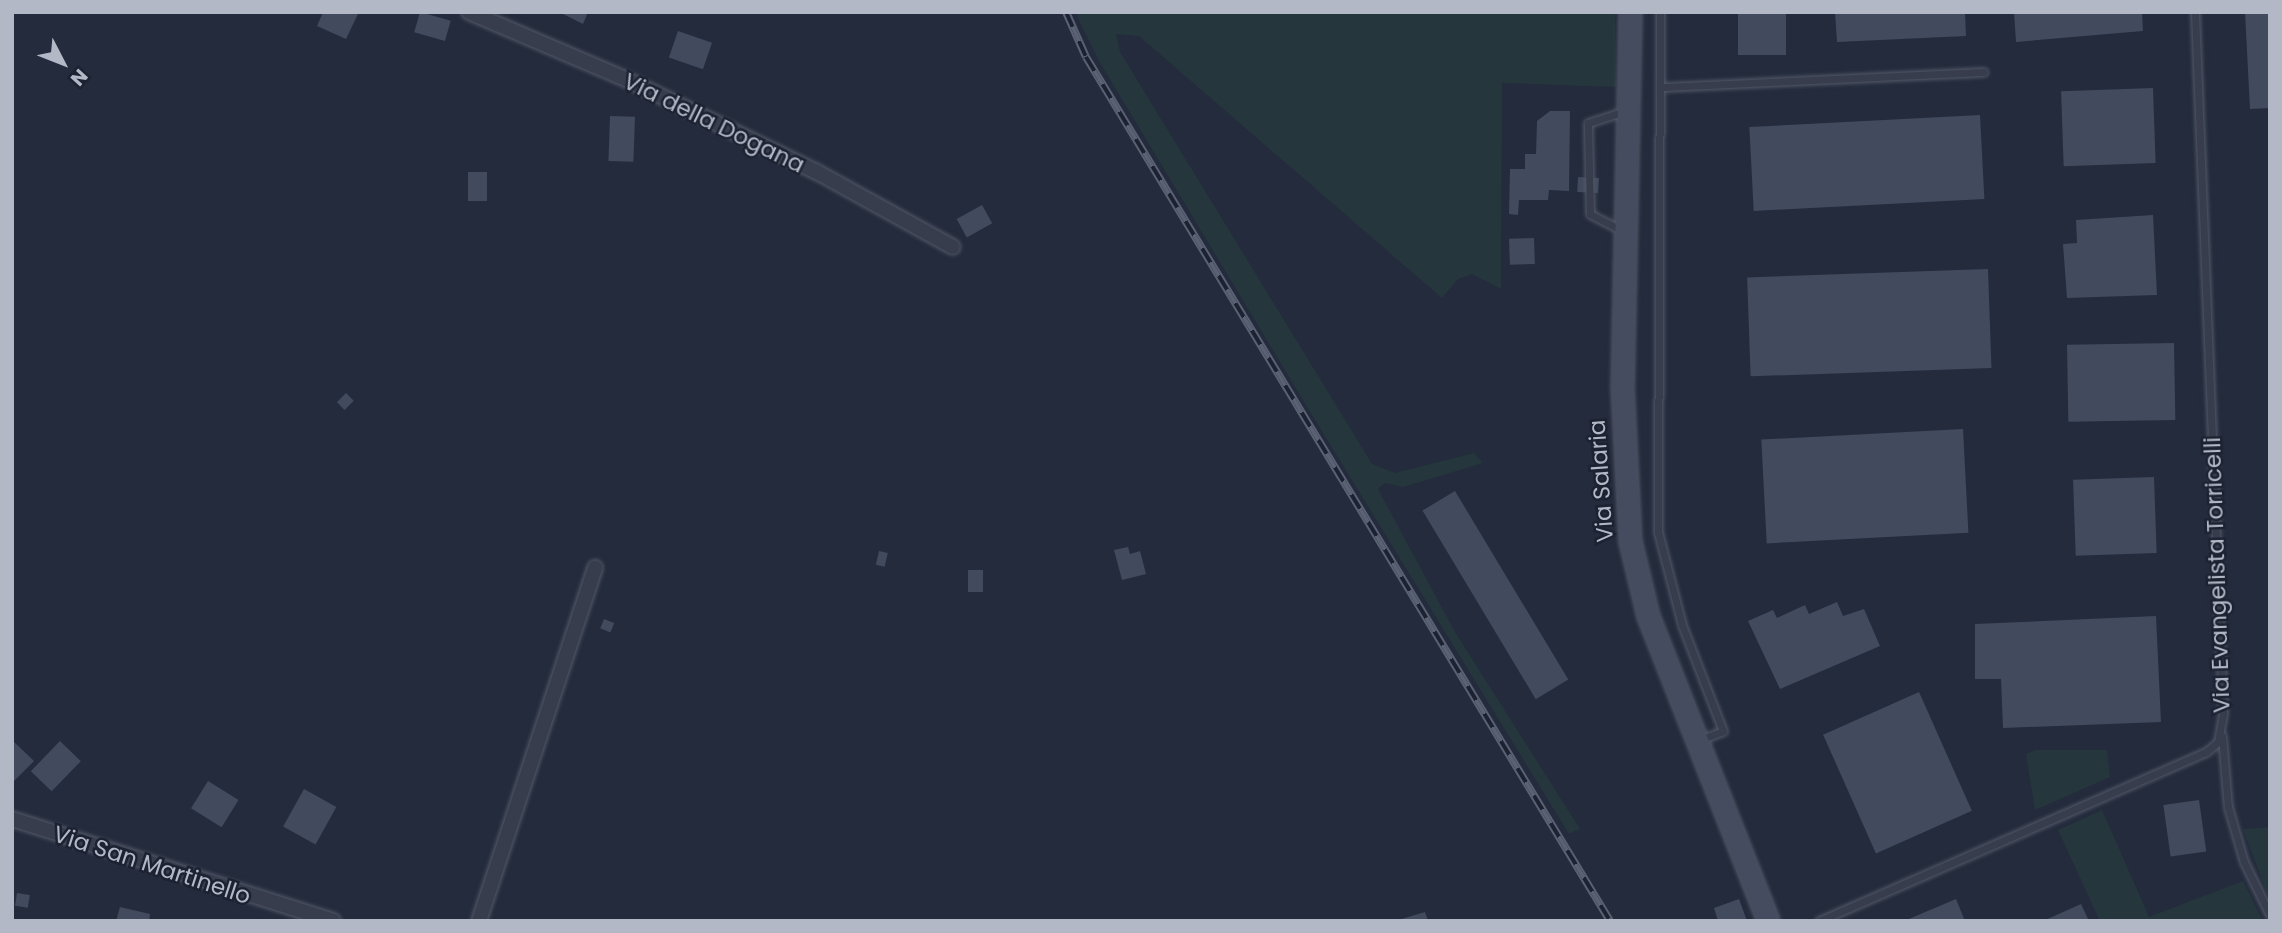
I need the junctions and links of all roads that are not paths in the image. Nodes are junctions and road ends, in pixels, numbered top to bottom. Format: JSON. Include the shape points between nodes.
{"nodes":[{"id":1,"x":469,"y":12,"type":"edge"},
{"id":2,"x":1630,"y":12,"type":"edge"},
{"id":3,"x":1660,"y":12,"type":"edge"},
{"id":4,"x":2195,"y":12,"type":"edge"},
{"id":5,"x":1984,"y":72,"type":"dead end"},
{"id":6,"x":1663,"y":86,"type":"junction"},
{"id":7,"x":1628,"y":110,"type":"junction"},
{"id":8,"x":1626,"y":233,"type":"junction"},
{"id":9,"x":953,"y":247,"type":"dead end"},
{"id":10,"x":595,"y":568,"type":"dead end"},
{"id":11,"x":2221,"y":732,"type":"junction"},
{"id":12,"x":1696,"y":741,"type":"junction"},
{"id":13,"x":12,"y":819,"type":"edge"},
{"id":14,"x":2270,"y":915,"type":"edge"},
{"id":15,"x":332,"y":921,"type":"edge"},
{"id":16,"x":479,"y":921,"type":"edge"},
{"id":17,"x":1768,"y":921,"type":"edge"},
{"id":18,"x":1819,"y":921,"type":"edge"}],
"edges":[{"from":1,"to":9,"type":"street","name":"Via della Dogana","via":[[817,172]]},
{"from":2,"to":7,"type":"main road","name":"Via Salaria"},
{"from":3,"to":6,"type":"lane"},
{"from":4,"to":11,"type":"lane","name":"Via Evangelista Torricelli"},
{"from":5,"to":6,"type":"lane"},
{"from":6,"to":12,"type":"lane","via":[[1658,532],[1682,625],[1723,731]]},
{"from":7,"to":8,"type":"main road","name":"Via Salaria"},
{"from":7,"to":8,"type":"lane","via":[[1588,122],[1590,214]]},
{"from":8,"to":12,"type":"main road","name":"Via Salaria","via":[[1622,385],[1630,541],[1648,616]]},
{"from":10,"to":16,"type":"street"},
{"from":11,"to":14,"type":"lane","via":[[2228,807],[2244,862]]},
{"from":11,"to":18,"type":"lane","name":"Via Evangelista Torricelli","via":[[2206,752]]},
{"from":12,"to":17,"type":"main road","name":"Via Salaria"},
{"from":13,"to":15,"type":"street","name":"Via San Martinello"}]}
